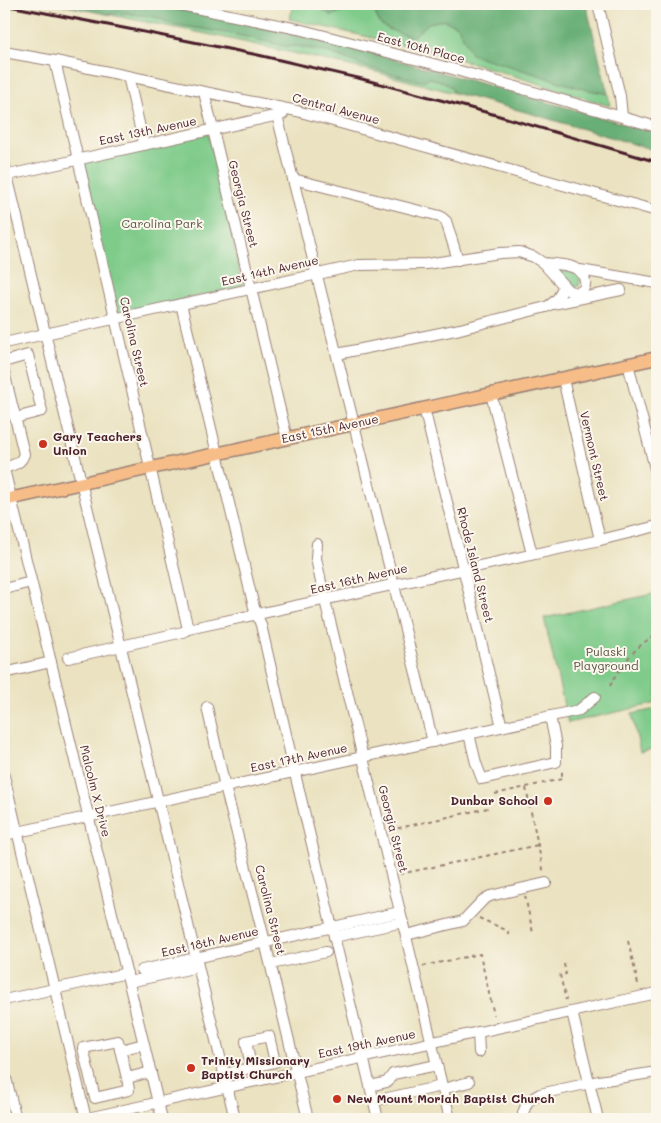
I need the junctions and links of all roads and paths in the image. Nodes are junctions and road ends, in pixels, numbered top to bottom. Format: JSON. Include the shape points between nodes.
{"nodes":[{"id":1,"x":176,"y":4,"type":"edge"},
{"id":2,"x":598,"y":4,"type":"edge"},
{"id":3,"x":4,"y":52,"type":"edge"},
{"id":4,"x":55,"y":61,"type":"junction"},
{"id":5,"x":128,"y":76,"type":"junction"},
{"id":6,"x":204,"y":92,"type":"junction"},
{"id":7,"x":297,"y":111,"type":"junction"},
{"id":8,"x":277,"y":115,"type":"junction"},
{"id":9,"x":622,"y":116,"type":"junction"},
{"id":10,"x":657,"y":126,"type":"edge"},
{"id":11,"x":213,"y":130,"type":"junction"},
{"id":12,"x":144,"y":145,"type":"junction"},
{"id":13,"x":78,"y":159,"type":"junction"},
{"id":14,"x":4,"y":164,"type":"edge"},
{"id":15,"x":5,"y":175,"type":"edge"},
{"id":16,"x":293,"y":179,"type":"junction"},
{"id":17,"x":657,"y":211,"type":"edge"},
{"id":18,"x":458,"y":260,"type":"junction"},
{"id":19,"x":544,"y":263,"type":"junction"},
{"id":20,"x":580,"y":270,"type":"junction"},
{"id":21,"x":317,"y":274,"type":"junction"},
{"id":22,"x":657,"y":283,"type":"edge"},
{"id":23,"x":562,"y":285,"type":"junction"},
{"id":24,"x":251,"y":288,"type":"junction"},
{"id":25,"x":621,"y":290,"type":"dead end"},
{"id":26,"x":181,"y":304,"type":"junction"},
{"id":27,"x":553,"y":304,"type":"junction"},
{"id":28,"x":115,"y":318,"type":"junction"},
{"id":29,"x":45,"y":334,"type":"junction"},
{"id":30,"x":4,"y":343,"type":"edge"},
{"id":31,"x":337,"y":354,"type":"junction"},
{"id":32,"x":657,"y":358,"type":"edge"},
{"id":33,"x":4,"y":363,"type":"edge"},
{"id":34,"x":628,"y":364,"type":"junction"},
{"id":35,"x":4,"y":372,"type":"edge"},
{"id":36,"x":563,"y":379,"type":"junction"},
{"id":37,"x":491,"y":394,"type":"junction"},
{"id":38,"x":424,"y":408,"type":"junction"},
{"id":39,"x":11,"y":415,"type":"edge"},
{"id":40,"x":355,"y":424,"type":"junction"},
{"id":41,"x":287,"y":439,"type":"junction"},
{"id":42,"x":217,"y":454,"type":"junction"},
{"id":43,"x":4,"y":468,"type":"edge"},
{"id":44,"x":150,"y":469,"type":"junction"},
{"id":45,"x":657,"y":476,"type":"edge"},
{"id":46,"x":81,"y":484,"type":"junction"},
{"id":47,"x":7,"y":500,"type":"edge"},
{"id":48,"x":657,"y":526,"type":"edge"},
{"id":49,"x":600,"y":540,"type":"junction"},
{"id":50,"x":317,"y":544,"type":"dead end"},
{"id":51,"x":532,"y":554,"type":"junction"},
{"id":52,"x":464,"y":569,"type":"junction"},
{"id":53,"x":31,"y":582,"type":"junction"},
{"id":54,"x":394,"y":584,"type":"junction"},
{"id":55,"x":4,"y":589,"type":"edge"},
{"id":56,"x":325,"y":600,"type":"junction"},
{"id":57,"x":257,"y":615,"type":"junction"},
{"id":58,"x":188,"y":629,"type":"junction"},
{"id":59,"x":657,"y":636,"type":"edge"},
{"id":60,"x":121,"y":646,"type":"junction"},
{"id":61,"x":68,"y":658,"type":"dead end"},
{"id":62,"x":51,"y":662,"type":"junction"},
{"id":63,"x":4,"y":673,"type":"edge"},
{"id":64,"x":610,"y":686,"type":"dead end"},
{"id":65,"x":595,"y":697,"type":"dead end"},
{"id":66,"x":208,"y":707,"type":"dead end"},
{"id":67,"x":550,"y":716,"type":"junction"},
{"id":68,"x":502,"y":726,"type":"junction"},
{"id":69,"x":470,"y":734,"type":"junction"},
{"id":70,"x":433,"y":742,"type":"junction"},
{"id":71,"x":363,"y":757,"type":"junction"},
{"id":72,"x":295,"y":772,"type":"junction"},
{"id":73,"x":4,"y":776,"type":"edge"},
{"id":74,"x":225,"y":787,"type":"junction"},
{"id":75,"x":525,"y":787,"type":"dead end"},
{"id":76,"x":158,"y":802,"type":"junction"},
{"id":77,"x":488,"y":808,"type":"dead end"},
{"id":78,"x":89,"y":817,"type":"junction"},
{"id":79,"x":389,"y":830,"type":"dead end"},
{"id":80,"x":18,"y":832,"type":"junction"},
{"id":81,"x":4,"y":836,"type":"edge"},
{"id":82,"x":538,"y":845,"type":"junction"},
{"id":83,"x":400,"y":874,"type":"dead end"},
{"id":84,"x":546,"y":883,"type":"joint"},
{"id":85,"x":523,"y":888,"type":"junction"},
{"id":86,"x":470,"y":914,"type":"junction"},
{"id":87,"x":402,"y":917,"type":"junction"},
{"id":88,"x":333,"y":932,"type":"junction"},
{"id":89,"x":533,"y":933,"type":"dead end"},
{"id":90,"x":406,"y":935,"type":"junction"},
{"id":91,"x":510,"y":937,"type":"dead end"},
{"id":92,"x":628,"y":941,"type":"dead end"},
{"id":93,"x":266,"y":942,"type":"junction"},
{"id":94,"x":326,"y":952,"type":"dead end"},
{"id":95,"x":197,"y":962,"type":"junction"},
{"id":96,"x":271,"y":964,"type":"junction"},
{"id":97,"x":564,"y":964,"type":"dead end"},
{"id":98,"x":423,"y":966,"type":"dead end"},
{"id":99,"x":142,"y":970,"type":"dead end"},
{"id":100,"x":128,"y":977,"type":"junction"},
{"id":101,"x":638,"y":984,"type":"dead end"},
{"id":102,"x":55,"y":989,"type":"junction"},
{"id":103,"x":657,"y":993,"type":"edge"},
{"id":104,"x":4,"y":1000,"type":"edge"},
{"id":105,"x":566,"y":1000,"type":"dead end"},
{"id":106,"x":572,"y":1012,"type":"junction"},
{"id":107,"x":494,"y":1015,"type":"dead end"},
{"id":108,"x":478,"y":1032,"type":"junction"},
{"id":109,"x":432,"y":1043,"type":"junction"},
{"id":110,"x":144,"y":1044,"type":"junction"},
{"id":111,"x":120,"y":1050,"type":"junction"},
{"id":112,"x":479,"y":1052,"type":"dead end"},
{"id":113,"x":364,"y":1058,"type":"junction"},
{"id":114,"x":437,"y":1066,"type":"junction"},
{"id":115,"x":251,"y":1067,"type":"dead end"},
{"id":116,"x":4,"y":1070,"type":"edge"},
{"id":117,"x":151,"y":1072,"type":"junction"},
{"id":118,"x":296,"y":1072,"type":"junction"},
{"id":119,"x":224,"y":1074,"type":"junction"},
{"id":120,"x":657,"y":1075,"type":"edge"},
{"id":121,"x":127,"y":1078,"type":"junction"},
{"id":122,"x":469,"y":1082,"type":"dead end"},
{"id":123,"x":589,"y":1083,"type":"junction"},
{"id":124,"x":370,"y":1086,"type":"junction"},
{"id":125,"x":228,"y":1087,"type":"junction"},
{"id":126,"x":443,"y":1087,"type":"junction"},
{"id":127,"x":374,"y":1101,"type":"junction"},
{"id":128,"x":158,"y":1102,"type":"junction"},
{"id":129,"x":16,"y":1119,"type":"edge"},
{"id":130,"x":85,"y":1119,"type":"edge"},
{"id":131,"x":162,"y":1119,"type":"edge"},
{"id":132,"x":235,"y":1119,"type":"edge"},
{"id":133,"x":308,"y":1119,"type":"edge"},
{"id":134,"x":378,"y":1119,"type":"edge"},
{"id":135,"x":450,"y":1119,"type":"edge"},
{"id":136,"x":524,"y":1119,"type":"edge"},
{"id":137,"x":598,"y":1119,"type":"edge"}],
"edges":[{"from":1,"to":9,"type":"street","name":"East 10th Place","via":[[317,34]]},
{"from":2,"to":9,"type":"street"},
{"from":3,"to":4,"type":"street","name":"Central Avenue"},
{"from":4,"to":5,"type":"street","name":"Central Avenue"},
{"from":4,"to":13,"type":"street","name":"Carolina Street"},
{"from":5,"to":6,"type":"street","name":"Central Avenue"},
{"from":5,"to":12,"type":"street"},
{"from":6,"to":7,"type":"street","name":"Central Avenue"},
{"from":6,"to":11,"type":"street","name":"Georgia Street"},
{"from":7,"to":8,"type":"street","name":"East 13th Avenue"},
{"from":7,"to":17,"type":"street","name":"Central Avenue"},
{"from":8,"to":11,"type":"street","name":"East 13th Avenue"},
{"from":8,"to":16,"type":"street"},
{"from":9,"to":10,"type":"street","name":"East 10th Place"},
{"from":11,"to":12,"type":"street","name":"East 13th Avenue"},
{"from":11,"to":24,"type":"street","name":"Georgia Street"},
{"from":12,"to":13,"type":"street","name":"East 13th Avenue"},
{"from":13,"to":15,"type":"street","name":"East 13th Avenue"},
{"from":13,"to":28,"type":"street","name":"Carolina Street"},
{"from":14,"to":15,"type":"street"},
{"from":15,"to":29,"type":"street"},
{"from":16,"to":18,"type":"street","via":[[440,216],[446,221]]},
{"from":16,"to":21,"type":"street"},
{"from":18,"to":19,"type":"street","name":"East 14th Avenue","via":[[519,252]]},
{"from":18,"to":21,"type":"street","name":"East 14th Avenue","via":[[359,265]]},
{"from":19,"to":20,"type":"street","name":"East 14th Avenue"},
{"from":19,"to":23,"type":"street","name":"East 14th Avenue"},
{"from":20,"to":22,"type":"street","name":"East 14th Avenue"},
{"from":20,"to":23,"type":"street","via":[[586,281],[582,292],[573,293]]},
{"from":21,"to":24,"type":"street","name":"East 14th Avenue"},
{"from":21,"to":31,"type":"street"},
{"from":23,"to":27,"type":"street","via":[[558,300]]},
{"from":24,"to":26,"type":"street","name":"East 14th Avenue"},
{"from":24,"to":41,"type":"street","name":"Georgia Street"},
{"from":25,"to":27,"type":"street"},
{"from":26,"to":28,"type":"street","name":"East 14th Avenue"},
{"from":26,"to":42,"type":"street"},
{"from":27,"to":31,"type":"street","via":[[460,329]]},
{"from":28,"to":29,"type":"street","name":"East 14th Avenue"},
{"from":28,"to":44,"type":"street","name":"Carolina Street"},
{"from":29,"to":30,"type":"street","name":"East 14th Avenue"},
{"from":29,"to":46,"type":"street"},
{"from":31,"to":40,"type":"street"},
{"from":32,"to":34,"type":"main road","name":"East 15th Avenue"},
{"from":33,"to":39,"type":"street","via":[[28,356],[42,412]]},
{"from":34,"to":36,"type":"main road","name":"East 15th Avenue"},
{"from":34,"to":45,"type":"street"},
{"from":35,"to":39,"type":"street"},
{"from":36,"to":37,"type":"main road","name":"East 15th Avenue"},
{"from":36,"to":49,"type":"street","name":"Vermont Street"},
{"from":37,"to":38,"type":"main road","name":"East 15th Avenue"},
{"from":37,"to":51,"type":"street"},
{"from":38,"to":40,"type":"main road","name":"East 15th Avenue"},
{"from":38,"to":52,"type":"street","name":"Rhode Island Street"},
{"from":39,"to":43,"type":"street","via":[[24,456],[18,463]]},
{"from":40,"to":41,"type":"main road","name":"East 15th Avenue"},
{"from":40,"to":54,"type":"street"},
{"from":41,"to":42,"type":"main road","name":"East 15th Avenue"},
{"from":42,"to":44,"type":"main road","name":"East 15th Avenue"},
{"from":42,"to":57,"type":"street"},
{"from":43,"to":47,"type":"street","name":"Malcolm X Drive"},
{"from":44,"to":46,"type":"main road","name":"East 15th Avenue"},
{"from":44,"to":58,"type":"street","name":"Carolina Street"},
{"from":46,"to":47,"type":"main road","name":"East 15th Avenue"},
{"from":46,"to":60,"type":"street"},
{"from":47,"to":53,"type":"street","name":"Malcolm X Drive"},
{"from":48,"to":49,"type":"street","name":"East 16th Avenue"},
{"from":49,"to":51,"type":"street","name":"East 16th Avenue"},
{"from":50,"to":56,"type":"street","name":"Georgia Street","via":[[316,558]]},
{"from":51,"to":52,"type":"street","name":"East 16th Avenue"},
{"from":52,"to":54,"type":"street","name":"East 16th Avenue"},
{"from":52,"to":68,"type":"street","name":"Rhode Island Street"},
{"from":53,"to":55,"type":"street"},
{"from":53,"to":62,"type":"street","name":"Malcolm X Drive"},
{"from":54,"to":56,"type":"street","name":"East 16th Avenue"},
{"from":54,"to":70,"type":"street"},
{"from":56,"to":57,"type":"street","name":"East 16th Avenue"},
{"from":56,"to":71,"type":"street","name":"Georgia Street"},
{"from":57,"to":58,"type":"street","name":"East 16th Avenue"},
{"from":57,"to":72,"type":"street"},
{"from":58,"to":60,"type":"street","name":"East 16th Avenue"},
{"from":59,"to":64,"type":"path","via":[[639,647]]},
{"from":60,"to":61,"type":"street","name":"East 16th Avenue"},
{"from":60,"to":76,"type":"street"},
{"from":62,"to":63,"type":"street"},
{"from":62,"to":78,"type":"street","name":"Malcolm X Drive"},
{"from":65,"to":67,"type":"street","name":"East 17th Avenue","via":[[579,710]]},
{"from":66,"to":74,"type":"street","name":"Carolina Street"},
{"from":67,"to":68,"type":"street","name":"East 17th Avenue"},
{"from":67,"to":69,"type":"street","via":[[556,762],[482,779]]},
{"from":68,"to":69,"type":"street","name":"East 17th Avenue"},
{"from":69,"to":70,"type":"street","name":"East 17th Avenue"},
{"from":70,"to":71,"type":"street","name":"East 17th Avenue"},
{"from":71,"to":72,"type":"street","name":"East 17th Avenue"},
{"from":71,"to":87,"type":"street","name":"Georgia Street"},
{"from":72,"to":74,"type":"street","name":"East 17th Avenue"},
{"from":72,"to":88,"type":"street"},
{"from":73,"to":80,"type":"street"},
{"from":74,"to":76,"type":"street","name":"East 17th Avenue"},
{"from":74,"to":93,"type":"street","name":"Carolina Street"},
{"from":75,"to":82,"type":"path"},
{"from":76,"to":78,"type":"street","name":"East 17th Avenue"},
{"from":76,"to":95,"type":"street"},
{"from":77,"to":79,"type":"path"},
{"from":78,"to":80,"type":"street","name":"East 17th Avenue"},
{"from":78,"to":100,"type":"street","name":"Malcolm X Drive"},
{"from":80,"to":81,"type":"street","name":"East 17th Avenue"},
{"from":80,"to":102,"type":"street"},
{"from":82,"to":83,"type":"path"},
{"from":82,"to":84,"type":"path"},
{"from":84,"to":85,"type":"street"},
{"from":85,"to":86,"type":"street","via":[[487,897]]},
{"from":85,"to":89,"type":"path"},
{"from":86,"to":90,"type":"street","via":[[461,922]]},
{"from":86,"to":91,"type":"path","via":[[508,931]]},
{"from":87,"to":88,"type":"street","name":"East 18th Avenue"},
{"from":87,"to":90,"type":"street","name":"Georgia Street"},
{"from":88,"to":93,"type":"street","name":"East 18th Avenue"},
{"from":88,"to":113,"type":"street"},
{"from":90,"to":109,"type":"street","name":"Georgia Street"},
{"from":92,"to":101,"type":"path"},
{"from":93,"to":95,"type":"street","name":"East 18th Avenue"},
{"from":93,"to":96,"type":"street","name":"Carolina Street"},
{"from":94,"to":96,"type":"street"},
{"from":95,"to":99,"type":"street","name":"East 18th Avenue"},
{"from":95,"to":100,"type":"street"},
{"from":95,"to":119,"type":"street"},
{"from":96,"to":118,"type":"street","name":"Carolina Street"},
{"from":97,"to":105,"type":"path","via":[[566,974],[560,975]]},
{"from":98,"to":107,"type":"path","via":[[480,954]]},
{"from":100,"to":102,"type":"street"},
{"from":100,"to":110,"type":"street","name":"Malcolm X Drive"},
{"from":102,"to":104,"type":"street"},
{"from":102,"to":130,"type":"street"},
{"from":103,"to":106,"type":"street","name":"East 19th Avenue"},
{"from":106,"to":108,"type":"street","name":"East 19th Avenue"},
{"from":106,"to":123,"type":"street"},
{"from":108,"to":109,"type":"street","name":"East 19th Avenue"},
{"from":108,"to":112,"type":"street"},
{"from":109,"to":113,"type":"street","name":"East 19th Avenue"},
{"from":109,"to":114,"type":"street","name":"Georgia Street"},
{"from":110,"to":111,"type":"street"},
{"from":110,"to":117,"type":"street","name":"Malcolm X Drive"},
{"from":111,"to":121,"type":"street"},
{"from":111,"to":121,"type":"street","via":[[118,1040],[83,1048],[95,1098],[130,1090]]},
{"from":113,"to":118,"type":"street","name":"East 19th Avenue"},
{"from":113,"to":124,"type":"street"},
{"from":114,"to":124,"type":"street","via":[[393,1074],[387,1082]]},
{"from":114,"to":126,"type":"street","name":"Georgia Street"},
{"from":115,"to":119,"type":"street"},
{"from":116,"to":129,"type":"street"},
{"from":117,"to":121,"type":"street"},
{"from":117,"to":128,"type":"street","name":"Malcolm X Drive"},
{"from":118,"to":125,"type":"street","name":"East 19th Avenue"},
{"from":118,"to":133,"type":"street","name":"Carolina Street"},
{"from":119,"to":125,"type":"street"},
{"from":120,"to":123,"type":"street"},
{"from":122,"to":126,"type":"street"},
{"from":123,"to":136,"type":"street","via":[[534,1097],[527,1103]]},
{"from":123,"to":137,"type":"street"},
{"from":124,"to":127,"type":"street"},
{"from":125,"to":128,"type":"street","name":"East 19th Avenue"},
{"from":125,"to":132,"type":"street"},
{"from":126,"to":127,"type":"street"},
{"from":126,"to":135,"type":"street","name":"Georgia Street"},
{"from":127,"to":134,"type":"street"},
{"from":128,"to":130,"type":"street","name":"East 19th Avenue"},
{"from":128,"to":131,"type":"street","name":"Malcolm X Drive"}]}
